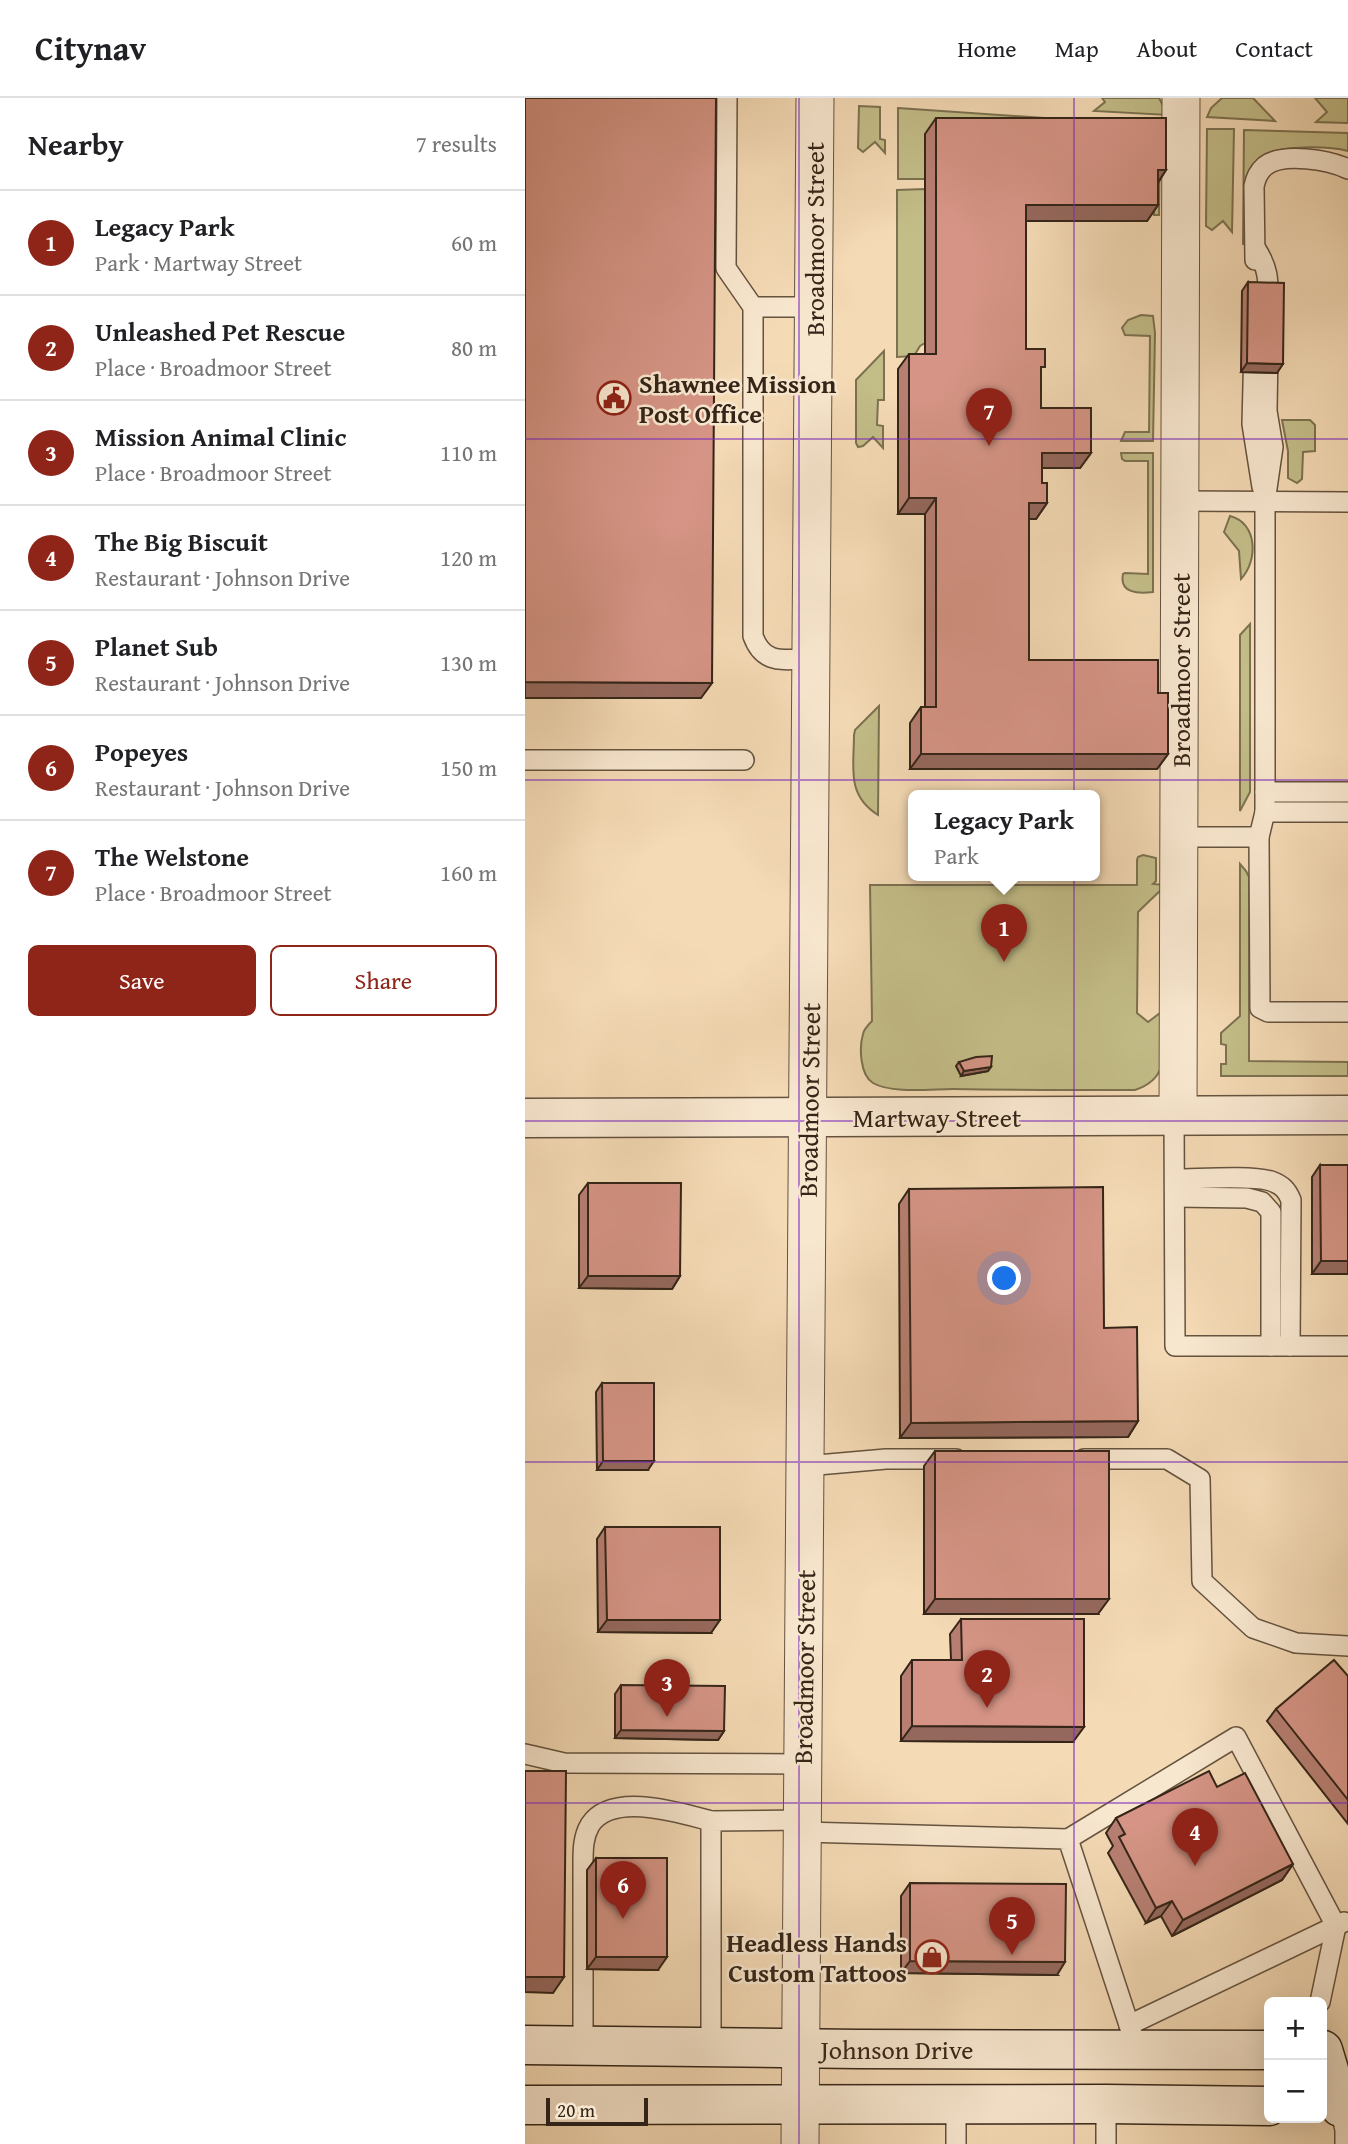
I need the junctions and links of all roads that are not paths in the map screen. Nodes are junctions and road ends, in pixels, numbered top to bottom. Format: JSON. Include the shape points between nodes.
{"nodes":[{"id":1,"x":727,"y":98,"type":"edge"},
{"id":2,"x":815,"y":98,"type":"edge"},
{"id":3,"x":1181,"y":98,"type":"edge"},
{"id":4,"x":1348,"y":169,"type":"edge"},
{"id":5,"x":1256,"y":249,"type":"junction"},
{"id":6,"x":753,"y":307,"type":"junction"},
{"id":7,"x":814,"y":307,"type":"junction"},
{"id":8,"x":1180,"y":501,"type":"junction"},
{"id":9,"x":1265,"y":502,"type":"junction"},
{"id":10,"x":1348,"y":502,"type":"edge"},
{"id":11,"x":812,"y":659,"type":"junction"},
{"id":12,"x":525,"y":760,"type":"edge"},
{"id":13,"x":744,"y":760,"type":"dead end"},
{"id":14,"x":1265,"y":792,"type":"junction"},
{"id":15,"x":1348,"y":792,"type":"edge"},
{"id":16,"x":1265,"y":812,"type":"junction"},
{"id":17,"x":1348,"y":812,"type":"edge"},
{"id":18,"x":1179,"y":837,"type":"junction"},
{"id":19,"x":1259,"y":837,"type":"junction"},
{"id":20,"x":1348,"y":1012,"type":"edge"},
{"id":21,"x":1348,"y":1115,"type":"edge"},
{"id":22,"x":1176,"y":1116,"type":"junction"},
{"id":23,"x":525,"y":1118,"type":"edge"},
{"id":24,"x":808,"y":1118,"type":"junction"},
{"id":25,"x":1175,"y":1188,"type":"junction"},
{"id":26,"x":1281,"y":1346,"type":"junction"},
{"id":27,"x":1348,"y":1346,"type":"edge"},
{"id":28,"x":979,"y":1459,"type":"edge"},
{"id":29,"x":1060,"y":1459,"type":"edge"},
{"id":30,"x":806,"y":1466,"type":"junction"},
{"id":31,"x":1348,"y":1646,"type":"edge"},
{"id":32,"x":525,"y":1754,"type":"edge"},
{"id":33,"x":802,"y":1764,"type":"junction"},
{"id":34,"x":712,"y":1821,"type":"junction"},
{"id":35,"x":803,"y":1826,"type":"junction"},
{"id":36,"x":1067,"y":1839,"type":"junction"},
{"id":37,"x":1342,"y":1923,"type":"edge"},
{"id":38,"x":1320,"y":1997,"type":"edge"},
{"id":39,"x":1133,"y":2038,"type":"junction"},
{"id":40,"x":525,"y":2045,"type":"edge"},
{"id":41,"x":583,"y":2045,"type":"junction"},
{"id":42,"x":712,"y":2047,"type":"junction"},
{"id":43,"x":801,"y":2049,"type":"junction"},
{"id":44,"x":1329,"y":2049,"type":"edge"},
{"id":45,"x":1264,"y":2050,"type":"edge"},
{"id":46,"x":801,"y":2104,"type":"junction"},
{"id":47,"x":956,"y":2104,"type":"junction"},
{"id":48,"x":1106,"y":2104,"type":"junction"},
{"id":49,"x":525,"y":2105,"type":"edge"},
{"id":50,"x":1264,"y":2106,"type":"edge"},
{"id":51,"x":1337,"y":2107,"type":"edge"},
{"id":52,"x":800,"y":2144,"type":"edge"},
{"id":53,"x":956,"y":2144,"type":"edge"},
{"id":54,"x":1106,"y":2144,"type":"edge"},
{"id":55,"x":1345,"y":2144,"type":"edge"}],
"edges":[{"from":1,"to":6,"type":"lane","via":[[726,268]]},
{"from":2,"to":7,"type":"street","name":"Broadmoor Street"},
{"from":3,"to":8,"type":"street","name":"Broadmoor Street"},
{"from":4,"to":5,"type":"lane","via":[[1335,162],[1303,158],[1267,164],[1254,186]]},
{"from":5,"to":9,"type":"lane","via":[[1252,424]]},
{"from":5,"to":9,"type":"lane","via":[[1268,275],[1268,411],[1273,447]]},
{"from":6,"to":7,"type":"lane"},
{"from":6,"to":11,"type":"lane","via":[[753,636],[758,650],[772,659]]},
{"from":7,"to":11,"type":"street","name":"Broadmoor Street"},
{"from":8,"to":9,"type":"lane"},
{"from":8,"to":18,"type":"street","name":"Broadmoor Street"},
{"from":9,"to":10,"type":"lane"},
{"from":9,"to":14,"type":"lane"},
{"from":11,"to":24,"type":"street","name":"Broadmoor Street"},
{"from":12,"to":13,"type":"lane"},
{"from":14,"to":15,"type":"lane"},
{"from":14,"to":16,"type":"lane"},
{"from":16,"to":17,"type":"lane"},
{"from":16,"to":19,"type":"lane"},
{"from":18,"to":19,"type":"lane"},
{"from":18,"to":22,"type":"street","name":"Broadmoor Street"},
{"from":19,"to":20,"type":"lane","via":[[1261,1008],[1268,1012]]},
{"from":21,"to":22,"type":"main road","name":"Martway Street"},
{"from":22,"to":24,"type":"main road","name":"Martway Street"},
{"from":22,"to":25,"type":"lane"},
{"from":23,"to":24,"type":"main road","name":"Martway Street"},
{"from":24,"to":30,"type":"street","name":"Broadmoor Street"},
{"from":25,"to":26,"type":"lane","via":[[1175,1346]]},
{"from":25,"to":26,"type":"lane","via":[[1262,1179],[1288,1191]]},
{"from":26,"to":27,"type":"lane"},
{"from":28,"to":30,"type":"lane","via":[[886,1459]]},
{"from":29,"to":31,"type":"lane","via":[[1167,1459],[1200,1479],[1202,1581],[1253,1628],[1296,1643]]},
{"from":30,"to":33,"type":"street","name":"Broadmoor Street"},
{"from":32,"to":33,"type":"lane","via":[[564,1763]]},
{"from":33,"to":35,"type":"street","name":"Broadmoor Street"},
{"from":34,"to":35,"type":"lane"},
{"from":34,"to":41,"type":"lane","via":[[654,1808],[620,1808],[602,1814],[590,1825],[583,1863]]},
{"from":34,"to":42,"type":"lane"},
{"from":35,"to":36,"type":"lane"},
{"from":35,"to":43,"type":"street","name":"Broadmoor Street"},
{"from":36,"to":37,"type":"lane","via":[[1236,1737]]},
{"from":36,"to":39,"type":"lane"},
{"from":37,"to":38,"type":"lane"},
{"from":37,"to":39,"type":"lane"},
{"from":39,"to":43,"type":"main road","name":"Johnson Drive"},
{"from":39,"to":45,"type":"main road","name":"Johnson Drive"},
{"from":40,"to":41,"type":"main road","name":"Johnson Drive"},
{"from":41,"to":42,"type":"main road","name":"Johnson Drive"},
{"from":42,"to":43,"type":"main road","name":"Johnson Drive"},
{"from":43,"to":46,"type":"street","name":"Broadmoor Street"},
{"from":44,"to":51,"type":"main road"},
{"from":46,"to":47,"type":"main road","name":"Johnson Drive"},
{"from":46,"to":49,"type":"main road","name":"Johnson Drive"},
{"from":46,"to":52,"type":"street","name":"Broadmoor Street"},
{"from":47,"to":48,"type":"main road","name":"Johnson Drive"},
{"from":47,"to":53,"type":"lane"},
{"from":48,"to":50,"type":"main road","name":"Johnson Drive"},
{"from":48,"to":54,"type":"lane"},
{"from":51,"to":55,"type":"lane"}]}
